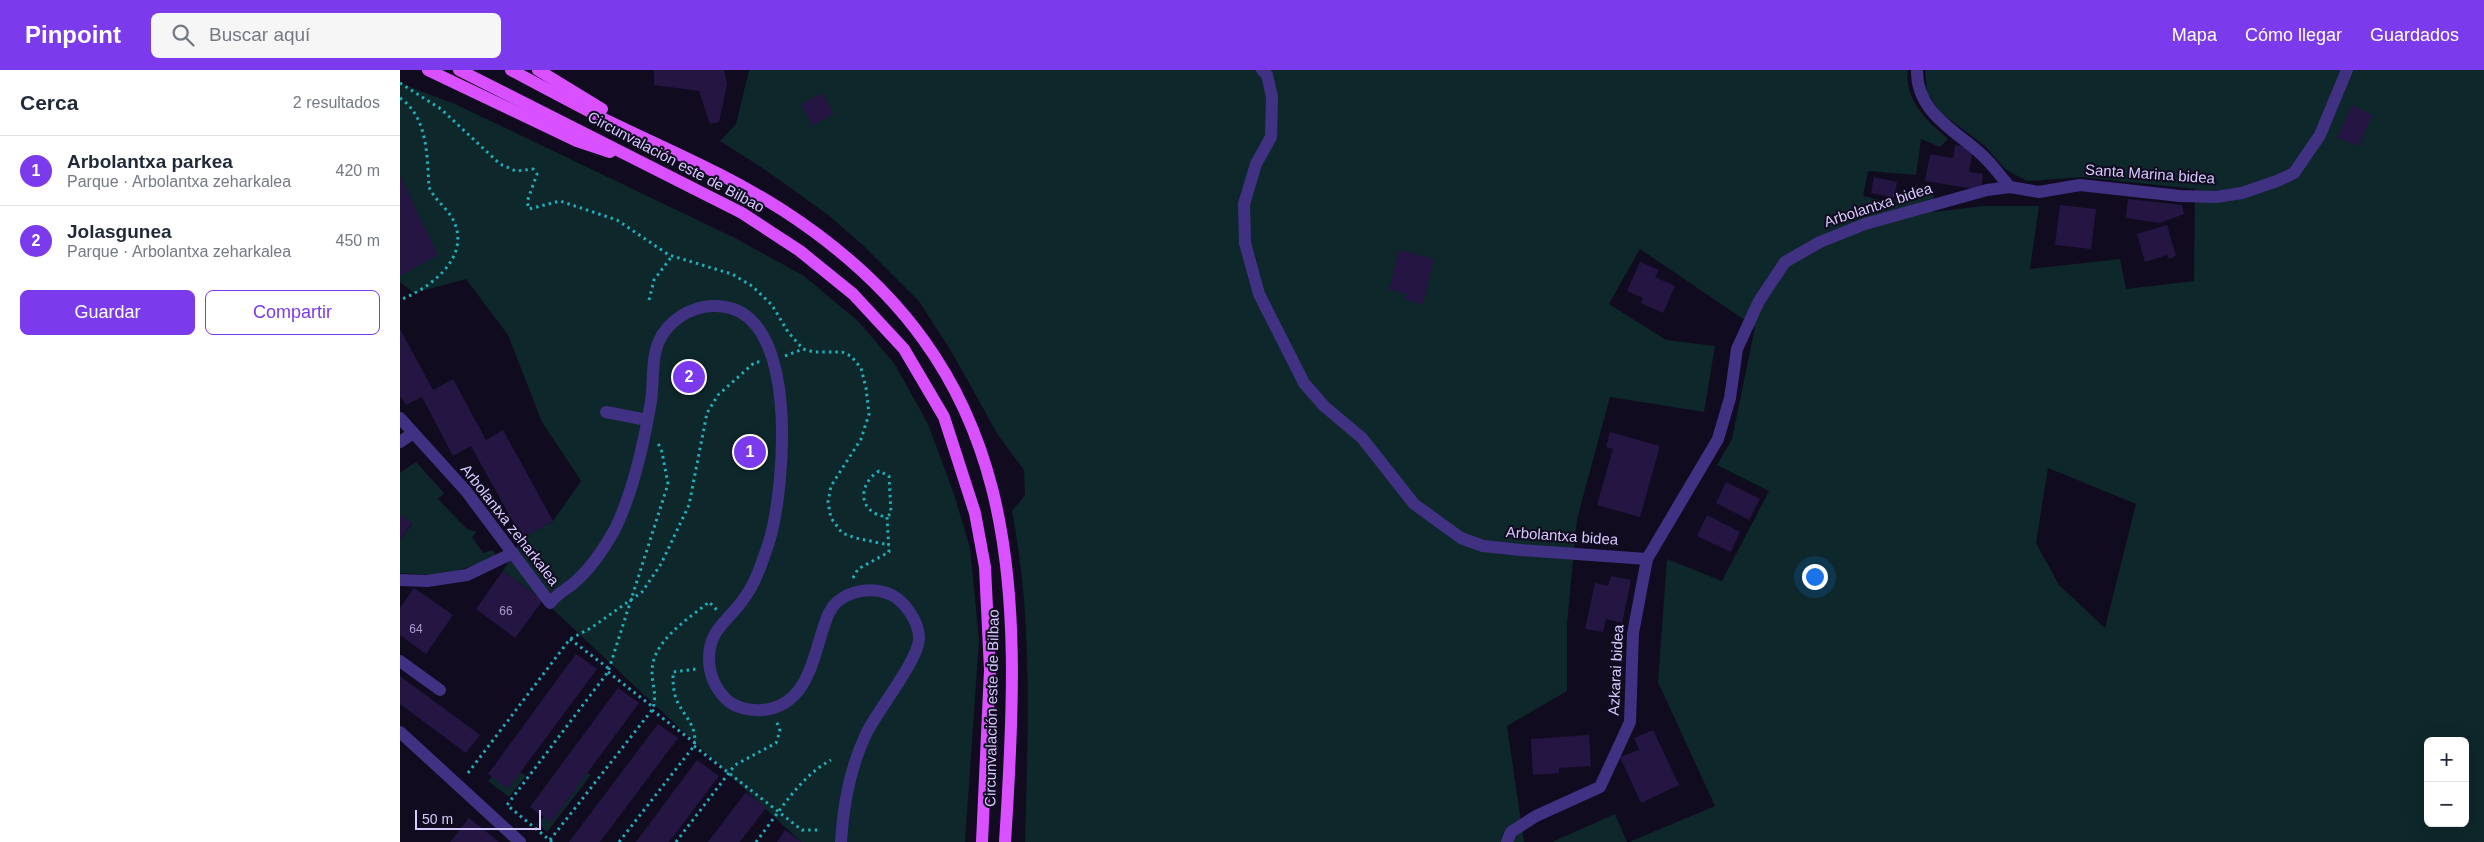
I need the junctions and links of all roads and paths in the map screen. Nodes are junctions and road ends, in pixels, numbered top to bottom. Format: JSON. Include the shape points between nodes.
{"nodes":[{"id":1,"x":428,"y":70,"type":"edge"},
{"id":2,"x":459,"y":70,"type":"edge"},
{"id":3,"x":511,"y":70,"type":"edge"},
{"id":4,"x":538,"y":70,"type":"edge"},
{"id":5,"x":1262,"y":70,"type":"edge"},
{"id":6,"x":1917,"y":70,"type":"edge"},
{"id":7,"x":2347,"y":70,"type":"edge"},
{"id":8,"x":400,"y":98,"type":"edge"},
{"id":9,"x":668,"y":149,"type":"junction"},
{"id":10,"x":645,"y":164,"type":"junction"},
{"id":11,"x":2010,"y":187,"type":"junction"},
{"id":12,"x":672,"y":256,"type":"dead end"},
{"id":13,"x":400,"y":300,"type":"edge"},
{"id":14,"x":649,"y":300,"type":"dead end"},
{"id":15,"x":803,"y":349,"type":"dead end"},
{"id":16,"x":781,"y":358,"type":"dead end"},
{"id":17,"x":763,"y":362,"type":"dead end"},
{"id":18,"x":606,"y":412,"type":"dead end"},
{"id":19,"x":400,"y":418,"type":"edge"},
{"id":20,"x":646,"y":420,"type":"junction"},
{"id":21,"x":413,"y":433,"type":"junction"},
{"id":22,"x":400,"y":442,"type":"edge"},
{"id":23,"x":887,"y":517,"type":"junction"},
{"id":24,"x":514,"y":553,"type":"junction"},
{"id":25,"x":1647,"y":559,"type":"junction"},
{"id":26,"x":862,"y":577,"type":"dead end"},
{"id":27,"x":400,"y":580,"type":"edge"},
{"id":28,"x":629,"y":601,"type":"junction"},
{"id":29,"x":725,"y":619,"type":"junction"},
{"id":30,"x":570,"y":640,"type":"junction"},
{"id":31,"x":400,"y":661,"type":"edge"},
{"id":32,"x":709,"y":668,"type":"junction"},
{"id":33,"x":608,"y":670,"type":"junction"},
{"id":34,"x":440,"y":690,"type":"dead end"},
{"id":35,"x":653,"y":708,"type":"junction"},
{"id":36,"x":773,"y":709,"type":"junction"},
{"id":37,"x":400,"y":732,"type":"edge"},
{"id":38,"x":695,"y":745,"type":"junction"},
{"id":39,"x":831,"y":760,"type":"dead end"},
{"id":40,"x":468,"y":773,"type":"dead end"},
{"id":41,"x":728,"y":773,"type":"junction"},
{"id":42,"x":779,"y":812,"type":"junction"},
{"id":43,"x":819,"y":830,"type":"dead end"},
{"id":44,"x":551,"y":841,"type":"edge"},
{"id":45,"x":520,"y":842,"type":"edge"},
{"id":46,"x":619,"y":842,"type":"edge"},
{"id":47,"x":676,"y":842,"type":"edge"},
{"id":48,"x":756,"y":842,"type":"edge"},
{"id":49,"x":841,"y":842,"type":"edge"},
{"id":50,"x":982,"y":842,"type":"edge"},
{"id":51,"x":1005,"y":842,"type":"edge"},
{"id":52,"x":1507,"y":842,"type":"edge"}],
"edges":[{"from":1,"to":10,"type":"main road","via":[[576,141]]},
{"from":2,"to":10,"type":"main road","name":"Circunvalación este de Bilbao"},
{"from":3,"to":9,"type":"main road","name":"Circunvalación este de Bilbao"},
{"from":4,"to":9,"type":"main road"},
{"from":5,"to":25,"type":"street","name":"Arbolantxa bidea","via":[[1267,75],[1272,97],[1271,137],[1256,164],[1244,204],[1245,243],[1260,294],[1304,383],[1324,406],[1362,438],[1414,504],[1461,538],[1483,546]]},
{"from":6,"to":11,"type":"street","via":[[1916,82],[1925,103],[1946,128],[1983,155]]},
{"from":7,"to":11,"type":"street","name":"Santa Marina bidea","via":[[2320,135],[2294,172],[2278,181],[2242,193],[2216,197],[2080,184],[2039,192]]},
{"from":8,"to":13,"type":"path","via":[[409,104],[422,125],[429,187],[450,214],[458,233],[455,255],[446,268],[436,279]]},
{"from":9,"to":51,"type":"main road","name":"Circunvalación este de Bilbao","via":[[782,210],[854,265],[883,290],[922,336],[960,399],[974,430],[992,490],[1009,578],[1012,672]]},
{"from":10,"to":50,"type":"main road","name":"Circunvalación este de Bilbao","via":[[742,213],[800,251],[852,294],[904,349],[944,417],[975,514],[985,567],[990,670]]},
{"from":11,"to":25,"type":"street","name":"Arbolantxa bidea","via":[[1948,199],[1865,224],[1820,242],[1785,262],[1759,301],[1737,349],[1730,398],[1718,439]]},
{"from":12,"to":14,"type":"path","via":[[654,280]]},
{"from":15,"to":16,"type":"path"},
{"from":17,"to":28,"type":"path","via":[[755,362],[718,395],[707,413],[689,505],[661,564],[642,592]]},
{"from":18,"to":20,"type":"street"},
{"from":19,"to":21,"type":"street","name":"Arbolantxa zeharkalea"},
{"from":20,"to":24,"type":"street","name":"Arbolantxa zeharkalea","via":[[637,466],[614,530],[574,583],[559,591],[550,602]]},
{"from":20,"to":28,"type":"path","via":[[662,452],[668,484]]},
{"from":20,"to":29,"type":"street","name":"Arbolantxa zeharkalea","via":[[658,342],[667,329],[688,312],[714,306],[732,309],[750,318],[772,360],[779,390],[783,426],[780,484],[770,541],[747,594]]},
{"from":21,"to":22,"type":"street"},
{"from":21,"to":24,"type":"street","name":"Arbolantxa zeharkalea","via":[[466,491]]},
{"from":23,"to":23,"type":"path","via":[[876,515],[866,506],[863,496],[870,477],[879,471],[889,476],[891,513]]},
{"from":23,"to":26,"type":"path","via":[[889,552],[858,569],[853,579]]},
{"from":24,"to":27,"type":"street","via":[[468,575]]},
{"from":25,"to":52,"type":"street","name":"Azkarai bidea","via":[[1633,632],[1630,722],[1600,787],[1536,816],[1511,832]]},
{"from":28,"to":30,"type":"path"},
{"from":28,"to":33,"type":"path"},
{"from":29,"to":32,"type":"street","name":"Arbolantxa zeharkalea","via":[[711,638]]},
{"from":29,"to":35,"type":"path","via":[[708,602],[661,645],[654,657],[652,670]]},
{"from":30,"to":33,"type":"path"},
{"from":30,"to":40,"type":"path"},
{"from":31,"to":34,"type":"street"},
{"from":32,"to":36,"type":"street","name":"Arbolantxa zeharkalea","via":[[719,691],[730,703],[754,711]]},
{"from":32,"to":38,"type":"path","via":[[673,672],[674,692],[694,728]]},
{"from":33,"to":35,"type":"path"},
{"from":33,"to":44,"type":"path","via":[[507,805]]},
{"from":35,"to":38,"type":"path"},
{"from":35,"to":44,"type":"path"},
{"from":36,"to":41,"type":"path","via":[[780,731],[776,743],[736,765]]},
{"from":36,"to":49,"type":"street","name":"Arbolantxa zeharkalea","via":[[792,699],[803,688],[828,615],[837,603],[855,592],[870,589],[888,593],[899,600],[910,614],[917,626],[919,641],[911,663],[866,735],[850,785]]},
{"from":37,"to":45,"type":"street"},
{"from":38,"to":41,"type":"path"},
{"from":38,"to":46,"type":"path"},
{"from":39,"to":42,"type":"path","via":[[820,766]]},
{"from":41,"to":42,"type":"path"},
{"from":41,"to":47,"type":"path"},
{"from":42,"to":43,"type":"path","via":[[802,830]]},
{"from":42,"to":48,"type":"path"}]}
